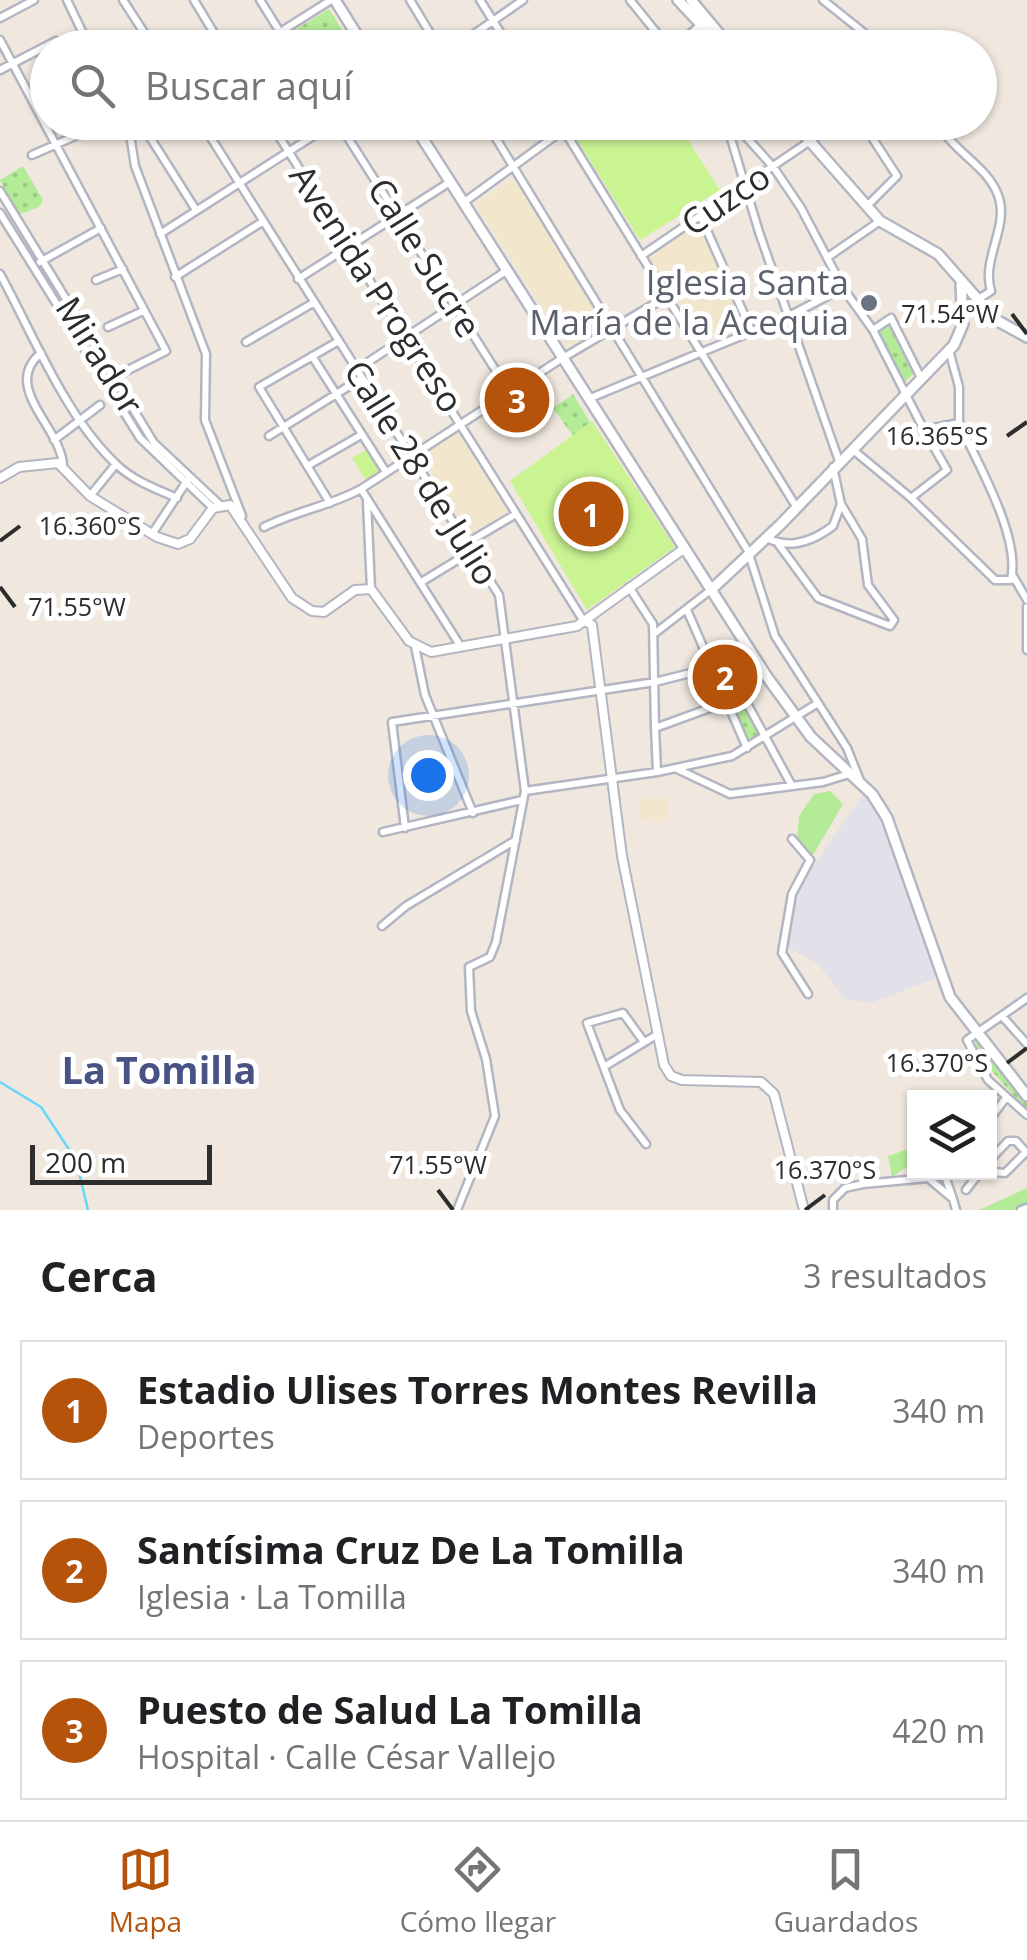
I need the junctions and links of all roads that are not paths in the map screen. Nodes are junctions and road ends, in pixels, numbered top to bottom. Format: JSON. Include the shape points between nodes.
{"nodes":[{"id":1,"x":34,"y":0,"type":"edge"},
{"id":2,"x":80,"y":0,"type":"edge"},
{"id":3,"x":123,"y":0,"type":"edge"},
{"id":4,"x":194,"y":0,"type":"edge"},
{"id":5,"x":260,"y":0,"type":"edge"},
{"id":6,"x":333,"y":0,"type":"edge"},
{"id":7,"x":410,"y":0,"type":"edge"},
{"id":8,"x":480,"y":0,"type":"edge"},
{"id":9,"x":630,"y":0,"type":"edge"},
{"id":10,"x":678,"y":0,"type":"edge"},
{"id":11,"x":691,"y":0,"type":"edge"},
{"id":12,"x":823,"y":0,"type":"edge"},
{"id":13,"x":520,"y":1,"type":"edge"},
{"id":14,"x":69,"y":4,"type":"edge"},
{"id":15,"x":0,"y":18,"type":"edge"},
{"id":16,"x":494,"y":22,"type":"junction"},
{"id":17,"x":704,"y":22,"type":"junction"},
{"id":18,"x":81,"y":30,"type":"edge"},
{"id":19,"x":142,"y":30,"type":"edge"},
{"id":20,"x":212,"y":30,"type":"edge"},
{"id":21,"x":279,"y":30,"type":"edge"},
{"id":22,"x":283,"y":30,"type":"edge"},
{"id":23,"x":352,"y":30,"type":"edge"},
{"id":24,"x":428,"y":30,"type":"edge"},
{"id":25,"x":482,"y":30,"type":"edge"},
{"id":26,"x":499,"y":30,"type":"edge"},
{"id":27,"x":656,"y":30,"type":"edge"},
{"id":28,"x":694,"y":30,"type":"edge"},
{"id":29,"x":710,"y":30,"type":"edge"},
{"id":30,"x":712,"y":30,"type":"edge"},
{"id":31,"x":860,"y":30,"type":"edge"},
{"id":32,"x":0,"y":40,"type":"edge"},
{"id":33,"x":30,"y":55,"type":"edge"},
{"id":34,"x":14,"y":64,"type":"junction"},
{"id":35,"x":0,"y":70,"type":"edge"},
{"id":36,"x":30,"y":93,"type":"edge"},
{"id":37,"x":56,"y":140,"type":"edge"},
{"id":38,"x":67,"y":140,"type":"edge"},
{"id":39,"x":131,"y":140,"type":"edge"},
{"id":40,"x":152,"y":140,"type":"edge"},
{"id":41,"x":212,"y":140,"type":"edge"},
{"id":42,"x":281,"y":140,"type":"edge"},
{"id":43,"x":304,"y":140,"type":"edge"},
{"id":44,"x":348,"y":140,"type":"edge"},
{"id":45,"x":423,"y":140,"type":"edge"},
{"id":46,"x":497,"y":140,"type":"edge"},
{"id":47,"x":545,"y":140,"type":"edge"},
{"id":48,"x":571,"y":140,"type":"edge"},
{"id":49,"x":733,"y":140,"type":"edge"},
{"id":50,"x":747,"y":140,"type":"edge"},
{"id":51,"x":813,"y":140,"type":"edge"},
{"id":52,"x":873,"y":140,"type":"edge"},
{"id":53,"x":947,"y":140,"type":"edge"},
{"id":54,"x":810,"y":142,"type":"junction"},
{"id":55,"x":58,"y":144,"type":"junction"},
{"id":56,"x":287,"y":150,"type":"junction"},
{"id":57,"x":32,"y":156,"type":"dead end"},
{"id":58,"x":513,"y":166,"type":"junction"},
{"id":59,"x":774,"y":168,"type":"junction"},
{"id":60,"x":450,"y":182,"type":"junction"},
{"id":61,"x":238,"y":183,"type":"junction"},
{"id":62,"x":744,"y":189,"type":"junction"},
{"id":63,"x":0,"y":191,"type":"edge"},
{"id":64,"x":463,"y":203,"type":"junction"},
{"id":65,"x":867,"y":206,"type":"junction"},
{"id":66,"x":196,"y":210,"type":"junction"},
{"id":67,"x":0,"y":213,"type":"edge"},
{"id":68,"x":397,"y":215,"type":"junction"},
{"id":69,"x":701,"y":216,"type":"junction"},
{"id":70,"x":880,"y":221,"type":"junction"},
{"id":71,"x":262,"y":222,"type":"junction"},
{"id":72,"x":101,"y":228,"type":"junction"},
{"id":73,"x":160,"y":234,"type":"junction"},
{"id":74,"x":347,"y":245,"type":"junction"},
{"id":75,"x":642,"y":256,"type":"junction"},
{"id":76,"x":828,"y":257,"type":"junction"},
{"id":77,"x":40,"y":262,"type":"junction"},
{"id":78,"x":123,"y":269,"type":"junction"},
{"id":79,"x":506,"y":271,"type":"junction"},
{"id":80,"x":0,"y":274,"type":"edge"},
{"id":81,"x":175,"y":277,"type":"junction"},
{"id":82,"x":298,"y":278,"type":"junction"},
{"id":83,"x":96,"y":280,"type":"dead end"},
{"id":84,"x":962,"y":285,"type":"junction"},
{"id":85,"x":844,"y":288,"type":"junction"},
{"id":86,"x":666,"y":296,"type":"junction"},
{"id":87,"x":977,"y":300,"type":"junction"},
{"id":88,"x":313,"y":303,"type":"junction"},
{"id":89,"x":962,"y":306,"type":"junction"},
{"id":90,"x":455,"y":307,"type":"junction"},
{"id":91,"x":142,"y":312,"type":"junction"},
{"id":92,"x":787,"y":316,"type":"junction"},
{"id":93,"x":108,"y":327,"type":"dead end"},
{"id":94,"x":613,"y":328,"type":"junction"},
{"id":95,"x":751,"y":330,"type":"junction"},
{"id":96,"x":874,"y":330,"type":"junction"},
{"id":97,"x":407,"y":337,"type":"junction"},
{"id":98,"x":1027,"y":337,"type":"edge"},
{"id":99,"x":246,"y":342,"type":"dead end"},
{"id":100,"x":338,"y":342,"type":"junction"},
{"id":101,"x":949,"y":350,"type":"junction"},
{"id":102,"x":701,"y":352,"type":"junction"},
{"id":103,"x":40,"y":354,"type":"junction"},
{"id":104,"x":312,"y":356,"type":"junction"},
{"id":105,"x":560,"y":359,"type":"junction"},
{"id":106,"x":356,"y":370,"type":"junction"},
{"id":107,"x":920,"y":376,"type":"junction"},
{"id":108,"x":114,"y":377,"type":"junction"},
{"id":109,"x":362,"y":378,"type":"junction"},
{"id":110,"x":643,"y":378,"type":"junction"},
{"id":111,"x":905,"y":390,"type":"junction"},
{"id":112,"x":510,"y":393,"type":"junction"},
{"id":113,"x":336,"y":396,"type":"junction"},
{"id":114,"x":587,"y":400,"type":"junction"},
{"id":115,"x":100,"y":405,"type":"dead end"},
{"id":116,"x":82,"y":418,"type":"junction"},
{"id":117,"x":959,"y":423,"type":"junction"},
{"id":118,"x":462,"y":424,"type":"junction"},
{"id":119,"x":284,"y":426,"type":"junction"},
{"id":120,"x":924,"y":430,"type":"junction"},
{"id":121,"x":269,"y":436,"type":"dead end"},
{"id":122,"x":361,"y":436,"type":"junction"},
{"id":123,"x":54,"y":440,"type":"junction"},
{"id":124,"x":851,"y":448,"type":"junction"},
{"id":125,"x":411,"y":456,"type":"junction"},
{"id":126,"x":116,"y":464,"type":"junction"},
{"id":127,"x":309,"y":464,"type":"junction"},
{"id":128,"x":836,"y":464,"type":"junction"},
{"id":129,"x":63,"y":466,"type":"junction"},
{"id":130,"x":386,"y":472,"type":"junction"},
{"id":131,"x":0,"y":478,"type":"edge"},
{"id":132,"x":187,"y":480,"type":"junction"},
{"id":133,"x":361,"y":490,"type":"junction"},
{"id":134,"x":90,"y":496,"type":"junction"},
{"id":135,"x":176,"y":498,"type":"junction"},
{"id":136,"x":911,"y":498,"type":"junction"},
{"id":137,"x":368,"y":500,"type":"junction"},
{"id":138,"x":330,"y":503,"type":"junction"},
{"id":139,"x":841,"y":504,"type":"junction"},
{"id":140,"x":216,"y":506,"type":"junction"},
{"id":141,"x":797,"y":508,"type":"junction"},
{"id":142,"x":516,"y":514,"type":"junction"},
{"id":143,"x":242,"y":516,"type":"junction"},
{"id":144,"x":264,"y":528,"type":"dead end"},
{"id":145,"x":152,"y":534,"type":"junction"},
{"id":146,"x":767,"y":538,"type":"junction"},
{"id":147,"x":779,"y":545,"type":"junction"},
{"id":148,"x":469,"y":547,"type":"junction"},
{"id":149,"x":685,"y":548,"type":"junction"},
{"id":150,"x":749,"y":556,"type":"junction"},
{"id":151,"x":1012,"y":575,"type":"junction"},
{"id":152,"x":422,"y":580,"type":"junction"},
{"id":153,"x":630,"y":588,"type":"junction"},
{"id":154,"x":371,"y":589,"type":"junction"},
{"id":155,"x":712,"y":589,"type":"junction"},
{"id":156,"x":1027,"y":604,"type":"edge"},
{"id":157,"x":687,"y":610,"type":"junction"},
{"id":158,"x":583,"y":620,"type":"junction"},
{"id":159,"x":654,"y":634,"type":"junction"},
{"id":160,"x":508,"y":638,"type":"junction"},
{"id":161,"x":415,"y":646,"type":"junction"},
{"id":162,"x":461,"y":647,"type":"junction"},
{"id":163,"x":1027,"y":650,"type":"edge"},
{"id":164,"x":710,"y":668,"type":"junction"},
{"id":165,"x":655,"y":682,"type":"junction"},
{"id":166,"x":601,"y":690,"type":"junction"},
{"id":167,"x":514,"y":701,"type":"junction"},
{"id":168,"x":818,"y":703,"type":"junction"},
{"id":169,"x":724,"y":705,"type":"junction"},
{"id":170,"x":433,"y":715,"type":"junction"},
{"id":171,"x":796,"y":719,"type":"junction"},
{"id":172,"x":655,"y":728,"type":"junction"},
{"id":173,"x":765,"y":739,"type":"junction"},
{"id":174,"x":747,"y":748,"type":"junction"},
{"id":175,"x":675,"y":768,"type":"junction"},
{"id":176,"x":658,"y":772,"type":"junction"},
{"id":177,"x":849,"y":774,"type":"junction"},
{"id":178,"x":613,"y":779,"type":"junction"},
{"id":179,"x":862,"y":784,"type":"junction"},
{"id":180,"x":792,"y":786,"type":"junction"},
{"id":181,"x":525,"y":790,"type":"junction"},
{"id":182,"x":522,"y":800,"type":"junction"},
{"id":183,"x":473,"y":812,"type":"junction"},
{"id":184,"x":405,"y":828,"type":"junction"},
{"id":185,"x":383,"y":832,"type":"dead end"},
{"id":186,"x":792,"y":839,"type":"dead end"},
{"id":187,"x":516,"y":840,"type":"junction"},
{"id":188,"x":382,"y":926,"type":"dead end"},
{"id":189,"x":808,"y":994,"type":"dead end"},
{"id":190,"x":1027,"y":998,"type":"edge"},
{"id":191,"x":1002,"y":1016,"type":"junction"},
{"id":192,"x":975,"y":1031,"type":"junction"},
{"id":193,"x":658,"y":1034,"type":"junction"},
{"id":194,"x":644,"y":1042,"type":"junction"},
{"id":195,"x":1027,"y":1044,"type":"edge"},
{"id":196,"x":606,"y":1065,"type":"junction"},
{"id":197,"x":1027,"y":1096,"type":"edge"},
{"id":198,"x":1005,"y":1100,"type":"junction"},
{"id":199,"x":997,"y":1110,"type":"edge"},
{"id":200,"x":1027,"y":1115,"type":"edge"},
{"id":201,"x":646,"y":1144,"type":"dead end"},
{"id":202,"x":1026,"y":1151,"type":"edge"},
{"id":203,"x":997,"y":1154,"type":"edge"},
{"id":204,"x":997,"y":1172,"type":"edge"},
{"id":205,"x":911,"y":1180,"type":"edge"},
{"id":206,"x":930,"y":1180,"type":"edge"},
{"id":207,"x":947,"y":1180,"type":"edge"},
{"id":208,"x":974,"y":1180,"type":"edge"},
{"id":209,"x":966,"y":1190,"type":"dead end"},
{"id":210,"x":953,"y":1199,"type":"junction"},
{"id":211,"x":457,"y":1210,"type":"edge"},
{"id":212,"x":804,"y":1210,"type":"edge"},
{"id":213,"x":833,"y":1210,"type":"edge"},
{"id":214,"x":956,"y":1210,"type":"edge"}],
"edges":[{"from":1,"to":15,"type":"street"},
{"from":2,"to":14,"type":"street"},
{"from":3,"to":19,"type":"street"},
{"from":4,"to":20,"type":"street"},
{"from":5,"to":21,"type":"street"},
{"from":6,"to":22,"type":"street"},
{"from":6,"to":23,"type":"main road"},
{"from":7,"to":24,"type":"street"},
{"from":8,"to":16,"type":"street"},
{"from":9,"to":27,"type":"street"},
{"from":10,"to":17,"type":"main road"},
{"from":11,"to":17,"type":"main road"},
{"from":12,"to":31,"type":"street"},
{"from":13,"to":16,"type":"street"},
{"from":14,"to":18,"type":"street"},
{"from":16,"to":25,"type":"street"},
{"from":16,"to":26,"type":"street"},
{"from":17,"to":28,"type":"street"},
{"from":17,"to":29,"type":"main road"},
{"from":17,"to":30,"type":"main road"},
{"from":32,"to":34,"type":"street"},
{"from":33,"to":34,"type":"street"},
{"from":34,"to":35,"type":"street"},
{"from":34,"to":36,"type":"street"},
{"from":37,"to":55,"type":"street"},
{"from":38,"to":55,"type":"street"},
{"from":39,"to":73,"type":"street"},
{"from":40,"to":66,"type":"street"},
{"from":41,"to":61,"type":"street","name":"Calle 28 de Julio"},
{"from":42,"to":56,"type":"street","name":"Avenida Progreso"},
{"from":43,"to":56,"type":"street"},
{"from":44,"to":68,"type":"street","name":"Calle Sucre"},
{"from":45,"to":60,"type":"main road"},
{"from":46,"to":58,"type":"street"},
{"from":47,"to":58,"type":"street"},
{"from":48,"to":75,"type":"street"},
{"from":49,"to":62,"type":"street"},
{"from":50,"to":59,"type":"street"},
{"from":51,"to":54,"type":"street","name":"Cuzco"},
{"from":52,"to":65,"type":"street","via":[[897,176]]},
{"from":53,"to":87,"type":"street","via":[[975,164],[1000,201],[991,291]]},
{"from":54,"to":59,"type":"street","name":"Cuzco"},
{"from":54,"to":65,"type":"main road"},
{"from":55,"to":57,"type":"street"},
{"from":55,"to":72,"type":"street"},
{"from":56,"to":61,"type":"street"},
{"from":56,"to":74,"type":"street","name":"Avenida Progreso"},
{"from":58,"to":64,"type":"street"},
{"from":58,"to":94,"type":"street"},
{"from":59,"to":62,"type":"street","name":"Cuzco"},
{"from":59,"to":76,"type":"street"},
{"from":60,"to":64,"type":"main road"},
{"from":60,"to":68,"type":"street"},
{"from":61,"to":66,"type":"street"},
{"from":61,"to":71,"type":"street","name":"Calle 28 de Julio"},
{"from":62,"to":69,"type":"street","name":"Cuzco"},
{"from":62,"to":92,"type":"street"},
{"from":63,"to":77,"type":"street","name":"Mirador"},
{"from":64,"to":79,"type":"main road"},
{"from":65,"to":70,"type":"main road"},
{"from":66,"to":73,"type":"street"},
{"from":67,"to":132,"type":"street","name":"Mirador","via":[[140,438]]},
{"from":68,"to":74,"type":"street"},
{"from":68,"to":90,"type":"street","name":"Calle Sucre"},
{"from":69,"to":75,"type":"street","name":"Cuzco"},
{"from":69,"to":95,"type":"street"},
{"from":70,"to":76,"type":"street"},
{"from":70,"to":84,"type":"main road","via":[[938,254]]},
{"from":71,"to":81,"type":"street"},
{"from":71,"to":82,"type":"street","name":"Calle 28 de Julio"},
{"from":72,"to":77,"type":"street"},
{"from":72,"to":78,"type":"street"},
{"from":73,"to":81,"type":"street"},
{"from":74,"to":82,"type":"street"},
{"from":74,"to":97,"type":"street","name":"Avenida Progreso"},
{"from":75,"to":86,"type":"street"},
{"from":76,"to":85,"type":"street"},
{"from":77,"to":108,"type":"street","name":"Mirador"},
{"from":78,"to":83,"type":"street"},
{"from":78,"to":91,"type":"street"},
{"from":79,"to":90,"type":"street"},
{"from":79,"to":105,"type":"main road"},
{"from":80,"to":103,"type":"street"},
{"from":81,"to":143,"type":"street","via":[[206,354],[205,420]]},
{"from":82,"to":88,"type":"street","name":"Calle 28 de Julio"},
{"from":84,"to":87,"type":"main road"},
{"from":84,"to":89,"type":"main road"},
{"from":85,"to":92,"type":"street"},
{"from":85,"to":96,"type":"street"},
{"from":86,"to":94,"type":"street"},
{"from":86,"to":102,"type":"street"},
{"from":87,"to":89,"type":"main road"},
{"from":87,"to":98,"type":"main road","via":[[1001,325]]},
{"from":88,"to":99,"type":"street"},
{"from":88,"to":100,"type":"street","name":"Calle 28 de Julio"},
{"from":89,"to":101,"type":"main road","via":[[961,331]]},
{"from":90,"to":97,"type":"street"},
{"from":90,"to":112,"type":"street","name":"Calle Sucre"},
{"from":91,"to":93,"type":"street"},
{"from":91,"to":108,"type":"street","via":[[166,351]]},
{"from":92,"to":95,"type":"street"},
{"from":92,"to":128,"type":"street"},
{"from":94,"to":105,"type":"street"},
{"from":94,"to":110,"type":"street"},
{"from":95,"to":102,"type":"street"},
{"from":96,"to":107,"type":"street","via":[[890,318]]},
{"from":96,"to":111,"type":"street"},
{"from":97,"to":106,"type":"street"},
{"from":97,"to":118,"type":"street","name":"Avenida Progreso"},
{"from":100,"to":104,"type":"street"},
{"from":100,"to":106,"type":"street","name":"Calle 28 de Julio"},
{"from":101,"to":107,"type":"main road"},
{"from":101,"to":117,"type":"street"},
{"from":102,"to":110,"type":"street"},
{"from":102,"to":141,"type":"street"},
{"from":103,"to":116,"type":"street"},
{"from":103,"to":123,"type":"street","via":[[24,380],[28,400]]},
{"from":104,"to":113,"type":"street"},
{"from":104,"to":119,"type":"street","via":[[259,388]]},
{"from":105,"to":112,"type":"street"},
{"from":105,"to":114,"type":"main road"},
{"from":106,"to":109,"type":"street","name":"Calle 28 de Julio"},
{"from":107,"to":111,"type":"main road"},
{"from":108,"to":132,"type":"street","name":"Mirador","via":[[154,443]]},
{"from":109,"to":113,"type":"street"},
{"from":109,"to":125,"type":"street","name":"Calle 28 de Julio"},
{"from":110,"to":114,"type":"street"},
{"from":110,"to":150,"type":"street"},
{"from":111,"to":120,"type":"street"},
{"from":111,"to":124,"type":"main road"},
{"from":112,"to":118,"type":"street"},
{"from":113,"to":119,"type":"street"},
{"from":113,"to":122,"type":"street"},
{"from":114,"to":149,"type":"main road"},
{"from":115,"to":116,"type":"street"},
{"from":116,"to":123,"type":"street"},
{"from":116,"to":126,"type":"street"},
{"from":117,"to":120,"type":"street"},
{"from":117,"to":151,"type":"street","via":[[1011,549]]},
{"from":118,"to":125,"type":"street"},
{"from":118,"to":142,"type":"street","name":"Avenida Progreso"},
{"from":119,"to":121,"type":"street"},
{"from":119,"to":127,"type":"street"},
{"from":120,"to":136,"type":"street","via":[[947,470]]},
{"from":122,"to":127,"type":"street"},
{"from":122,"to":130,"type":"street"},
{"from":123,"to":129,"type":"street"},
{"from":124,"to":128,"type":"main road"},
{"from":124,"to":136,"type":"street"},
{"from":125,"to":130,"type":"street"},
{"from":125,"to":148,"type":"street","name":"Calle 28 de Julio"},
{"from":126,"to":134,"type":"street"},
{"from":126,"to":135,"type":"street"},
{"from":127,"to":138,"type":"street"},
{"from":128,"to":139,"type":"street"},
{"from":128,"to":141,"type":"main road"},
{"from":129,"to":131,"type":"street","via":[[31,464]]},
{"from":129,"to":134,"type":"street"},
{"from":130,"to":133,"type":"street"},
{"from":132,"to":135,"type":"street"},
{"from":132,"to":140,"type":"street","name":"Mirador"},
{"from":133,"to":137,"type":"street"},
{"from":133,"to":138,"type":"street"},
{"from":134,"to":145,"type":"street"},
{"from":135,"to":145,"type":"street"},
{"from":136,"to":151,"type":"street","via":[[995,580]]},
{"from":137,"to":152,"type":"street"},
{"from":137,"to":154,"type":"street"},
{"from":138,"to":144,"type":"street","via":[[297,510]]},
{"from":139,"to":147,"type":"street","via":[[833,526],[822,534]]},
{"from":139,"to":147,"type":"street","via":[[862,539],[868,585],[894,620],[890,626],[818,598]]},
{"from":140,"to":143,"type":"street","via":[[233,506]]},
{"from":140,"to":145,"type":"street","via":[[186,542]]},
{"from":141,"to":146,"type":"main road"},
{"from":142,"to":148,"type":"street"},
{"from":142,"to":158,"type":"street","name":"Avenida Progreso"},
{"from":143,"to":154,"type":"street","via":[[286,592],[302,606],[326,612],[355,590]]},
{"from":146,"to":147,"type":"street"},
{"from":146,"to":150,"type":"main road"},
{"from":148,"to":152,"type":"street"},
{"from":148,"to":160,"type":"street","name":"Calle 28 de Julio","via":[[499,596]]},
{"from":149,"to":153,"type":"street"},
{"from":149,"to":155,"type":"main road"},
{"from":150,"to":155,"type":"main road"},
{"from":150,"to":168,"type":"street","via":[[775,636]]},
{"from":151,"to":156,"type":"street"},
{"from":152,"to":162,"type":"street"},
{"from":153,"to":158,"type":"street"},
{"from":153,"to":159,"type":"street"},
{"from":154,"to":161,"type":"street"},
{"from":155,"to":157,"type":"street"},
{"from":155,"to":171,"type":"main road"},
{"from":156,"to":163,"type":"street"},
{"from":157,"to":159,"type":"street"},
{"from":157,"to":164,"type":"street"},
{"from":158,"to":160,"type":"street"},
{"from":158,"to":166,"type":"street","name":"Avenida Progreso","via":[[592,625]]},
{"from":159,"to":165,"type":"street"},
{"from":160,"to":162,"type":"street"},
{"from":160,"to":167,"type":"street","name":"Calle 28 de Julio"},
{"from":161,"to":162,"type":"street","via":[[436,652]]},
{"from":161,"to":170,"type":"street"},
{"from":164,"to":165,"type":"street"},
{"from":164,"to":169,"type":"street"},
{"from":165,"to":166,"type":"street"},
{"from":165,"to":172,"type":"street"},
{"from":166,"to":167,"type":"street"},
{"from":166,"to":178,"type":"street","name":"Avenida Progreso"},
{"from":167,"to":170,"type":"street"},
{"from":167,"to":181,"type":"street","name":"Calle 28 de Julio"},
{"from":168,"to":171,"type":"street"},
{"from":168,"to":179,"type":"street"},
{"from":169,"to":172,"type":"street"},
{"from":169,"to":173,"type":"street","via":[[742,696]]},
{"from":169,"to":174,"type":"street"},
{"from":170,"to":183,"type":"street"},
{"from":170,"to":184,"type":"street","via":[[392,722]]},
{"from":171,"to":173,"type":"street"},
{"from":171,"to":177,"type":"main road"},
{"from":172,"to":176,"type":"street"},
{"from":173,"to":174,"type":"street"},
{"from":173,"to":180,"type":"street"},
{"from":174,"to":175,"type":"street"},
{"from":175,"to":176,"type":"street"},
{"from":175,"to":180,"type":"street","via":[[721,793]]},
{"from":176,"to":178,"type":"street"},
{"from":177,"to":179,"type":"main road"},
{"from":177,"to":180,"type":"street"},
{"from":178,"to":181,"type":"street"},
{"from":178,"to":193,"type":"street","name":"Avenida Progreso"},
{"from":179,"to":192,"type":"main road","via":[[886,818],[940,976]]},
{"from":181,"to":182,"type":"street","name":"Calle 28 de Julio"},
{"from":182,"to":183,"type":"street"},
{"from":182,"to":187,"type":"street","name":"Calle 28 de Julio"},
{"from":183,"to":184,"type":"street"},
{"from":184,"to":185,"type":"street"},
{"from":186,"to":189,"type":"street","via":[[810,860],[792,894],[782,953]]},
{"from":187,"to":188,"type":"street"},
{"from":187,"to":211,"type":"street","name":"Calle 28 de Julio","via":[[490,957],[469,968],[495,1116]]},
{"from":190,"to":191,"type":"street"},
{"from":191,"to":192,"type":"street"},
{"from":191,"to":195,"type":"street"},
{"from":192,"to":197,"type":"main road"},
{"from":192,"to":198,"type":"street","via":[[968,1040],[974,1058]]},
{"from":193,"to":194,"type":"street"},
{"from":193,"to":212,"type":"street","name":"Avenida Progreso","via":[[671,1076],[761,1082],[774,1094]]},
{"from":194,"to":196,"type":"street"},
{"from":194,"to":196,"type":"street","via":[[623,1013],[587,1023]]},
{"from":196,"to":201,"type":"street","via":[[620,1110]]},
{"from":198,"to":199,"type":"street"},
{"from":198,"to":200,"type":"street"},
{"from":202,"to":203,"type":"street","via":[[1008,1141]]},
{"from":202,"to":204,"type":"street","via":[[1005,1173]]},
{"from":205,"to":213,"type":"street","via":[[845,1188]]},
{"from":206,"to":210,"type":"street"},
{"from":207,"to":210,"type":"street"},
{"from":208,"to":209,"type":"street"},
{"from":210,"to":214,"type":"street"}]}
